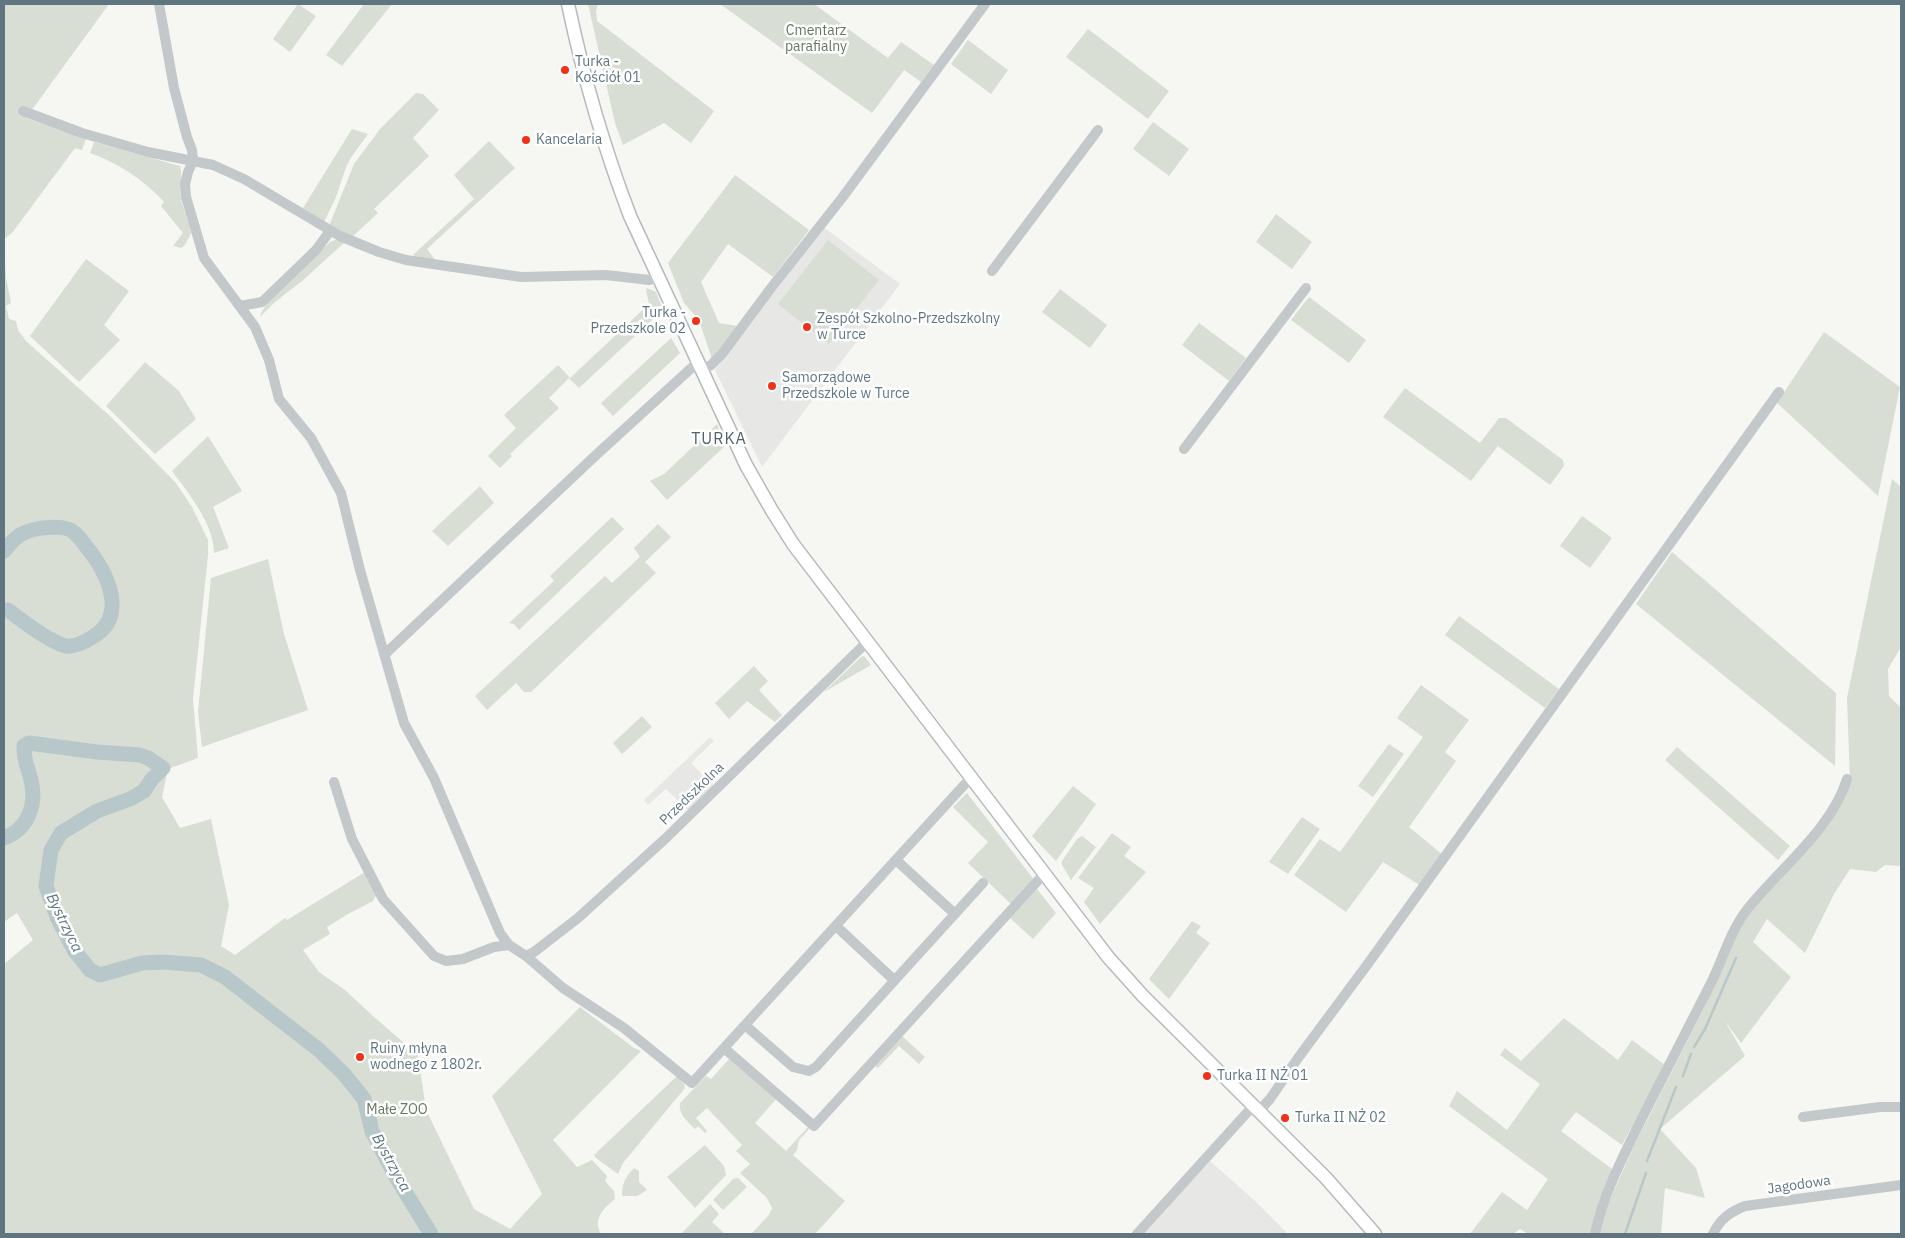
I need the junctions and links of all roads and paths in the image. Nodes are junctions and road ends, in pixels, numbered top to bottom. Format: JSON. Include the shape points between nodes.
{"nodes":[{"id":1,"x":159,"y":4,"type":"edge"},
{"id":2,"x":568,"y":4,"type":"edge"},
{"id":3,"x":985,"y":4,"type":"edge"},
{"id":4,"x":23,"y":111,"type":"dead end"},
{"id":5,"x":1098,"y":130,"type":"dead end"},
{"id":6,"x":193,"y":161,"type":"junction"},
{"id":7,"x":330,"y":231,"type":"junction"},
{"id":8,"x":992,"y":271,"type":"dead end"},
{"id":9,"x":658,"y":277,"type":"junction"},
{"id":10,"x":1306,"y":288,"type":"dead end"},
{"id":11,"x":262,"y":302,"type":"junction"},
{"id":12,"x":240,"y":306,"type":"junction"},
{"id":13,"x":255,"y":326,"type":"junction"},
{"id":14,"x":700,"y":366,"type":"junction"},
{"id":15,"x":1779,"y":392,"type":"dead end"},
{"id":16,"x":1184,"y":449,"type":"dead end"},
{"id":17,"x":867,"y":642,"type":"junction"},
{"id":18,"x":385,"y":654,"type":"junction"},
{"id":19,"x":1847,"y":779,"type":"dead end"},
{"id":20,"x":972,"y":780,"type":"junction"},
{"id":21,"x":334,"y":782,"type":"dead end"},
{"id":22,"x":896,"y":860,"type":"junction"},
{"id":23,"x":1044,"y":874,"type":"junction"},
{"id":24,"x":983,"y":883,"type":"dead end"},
{"id":25,"x":955,"y":914,"type":"junction"},
{"id":26,"x":836,"y":926,"type":"junction"},
{"id":27,"x":509,"y":945,"type":"junction"},
{"id":28,"x":526,"y":956,"type":"junction"},
{"id":29,"x":894,"y":980,"type":"junction"},
{"id":30,"x":745,"y":1025,"type":"junction"},
{"id":31,"x":724,"y":1048,"type":"junction"},
{"id":32,"x":1901,"y":1107,"type":"edge"},
{"id":33,"x":1256,"y":1108,"type":"junction"},
{"id":34,"x":1803,"y":1117,"type":"dead end"},
{"id":35,"x":1901,"y":1185,"type":"edge"},
{"id":36,"x":1137,"y":1234,"type":"edge"},
{"id":37,"x":1375,"y":1234,"type":"edge"},
{"id":38,"x":1595,"y":1234,"type":"edge"},
{"id":39,"x":1713,"y":1234,"type":"edge"}],
"edges":[{"from":1,"to":6,"type":"street","via":[[174,88]]},
{"from":2,"to":9,"type":"main road","via":[[617,181]]},
{"from":3,"to":14,"type":"street","via":[[722,354],[711,365]]},
{"from":4,"to":6,"type":"street","via":[[92,136]]},
{"from":5,"to":8,"type":"street"},
{"from":6,"to":7,"type":"street","via":[[206,162],[241,177]]},
{"from":6,"to":12,"type":"street","via":[[185,184],[186,197],[200,244],[209,266]]},
{"from":7,"to":9,"type":"street","via":[[364,247],[406,260],[482,272],[534,278],[606,275],[649,280]]},
{"from":7,"to":11,"type":"street","via":[[316,250]]},
{"from":9,"to":14,"type":"main road"},
{"from":10,"to":16,"type":"street"},
{"from":11,"to":12,"type":"street"},
{"from":11,"to":13,"type":"street"},
{"from":12,"to":13,"type":"street"},
{"from":13,"to":18,"type":"street","via":[[269,360],[279,399],[310,438],[340,493]]},
{"from":14,"to":17,"type":"main road","via":[[770,509]]},
{"from":14,"to":18,"type":"street","via":[[574,476]]},
{"from":15,"to":33,"type":"street","via":[[1270,1099]]},
{"from":17,"to":20,"type":"main road"},
{"from":17,"to":28,"type":"street","name":"Przedszkolna","via":[[666,838],[578,918]]},
{"from":18,"to":27,"type":"street","via":[[406,729],[434,778],[490,913]]},
{"from":19,"to":38,"type":"street","via":[[1842,794],[1826,819],[1737,924],[1714,978],[1617,1171]]},
{"from":20,"to":22,"type":"street"},
{"from":20,"to":23,"type":"main road"},
{"from":21,"to":27,"type":"street","via":[[352,839],[383,899],[434,956],[446,961],[463,959]]},
{"from":22,"to":25,"type":"street"},
{"from":22,"to":26,"type":"street"},
{"from":23,"to":31,"type":"street","via":[[814,1126]]},
{"from":23,"to":33,"type":"main road","via":[[1135,988]]},
{"from":24,"to":25,"type":"street"},
{"from":25,"to":29,"type":"street"},
{"from":26,"to":29,"type":"street"},
{"from":26,"to":30,"type":"street"},
{"from":27,"to":28,"type":"street"},
{"from":28,"to":31,"type":"street","via":[[571,994],[624,1028],[692,1084]]},
{"from":29,"to":30,"type":"street","via":[[809,1071],[793,1067]]},
{"from":30,"to":31,"type":"street"},
{"from":32,"to":34,"type":"street"},
{"from":33,"to":36,"type":"street"},
{"from":33,"to":37,"type":"main road","via":[[1326,1178]]},
{"from":35,"to":39,"type":"street","name":"Jagodowa","via":[[1745,1206],[1728,1213]]}]}
